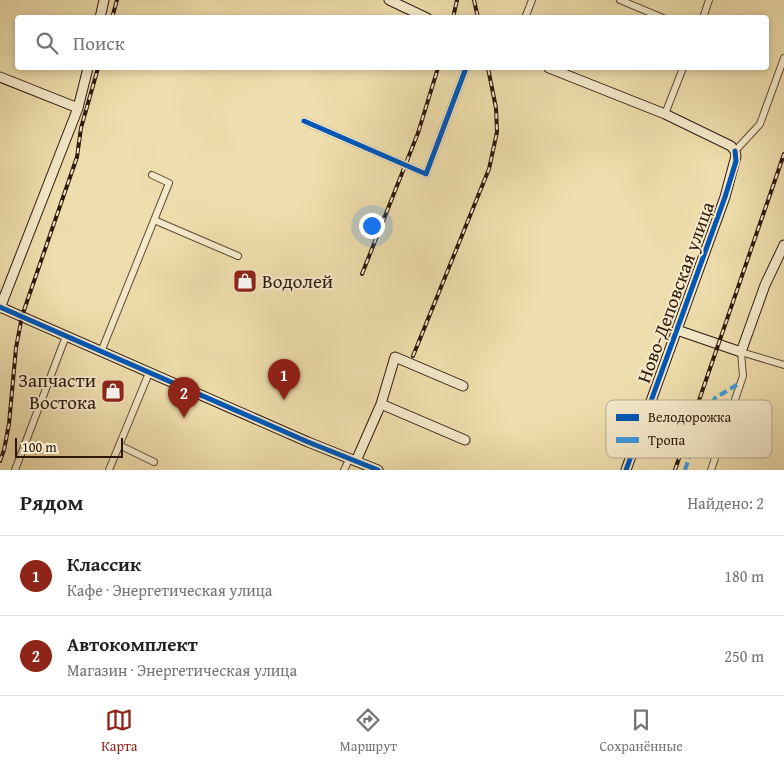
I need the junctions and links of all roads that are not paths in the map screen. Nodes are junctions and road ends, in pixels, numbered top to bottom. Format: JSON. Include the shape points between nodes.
{"nodes":[{"id":1,"x":104,"y":0,"type":"edge"},
{"id":2,"x":389,"y":0,"type":"edge"},
{"id":3,"x":532,"y":0,"type":"edge"},
{"id":4,"x":710,"y":0,"type":"edge"},
{"id":5,"x":625,"y":1,"type":"edge"},
{"id":6,"x":101,"y":15,"type":"edge"},
{"id":7,"x":421,"y":15,"type":"edge"},
{"id":8,"x":526,"y":15,"type":"edge"},
{"id":9,"x":656,"y":15,"type":"edge"},
{"id":10,"x":704,"y":15,"type":"edge"},
{"id":11,"x":784,"y":58,"type":"edge"},
{"id":12,"x":88,"y":70,"type":"edge"},
{"id":13,"x":465,"y":70,"type":"edge"},
{"id":14,"x":554,"y":70,"type":"edge"},
{"id":15,"x":682,"y":70,"type":"edge"},
{"id":16,"x":0,"y":77,"type":"edge"},
{"id":17,"x":78,"y":108,"type":"junction"},
{"id":18,"x":665,"y":114,"type":"junction"},
{"id":19,"x":304,"y":121,"type":"dead end"},
{"id":20,"x":736,"y":151,"type":"junction"},
{"id":21,"x":152,"y":175,"type":"dead end"},
{"id":22,"x":154,"y":220,"type":"junction"},
{"id":23,"x":784,"y":245,"type":"edge"},
{"id":24,"x":238,"y":256,"type":"dead end"},
{"id":25,"x":0,"y":308,"type":"edge"},
{"id":26,"x":677,"y":330,"type":"junction"},
{"id":27,"x":66,"y":336,"type":"junction"},
{"id":28,"x":101,"y":352,"type":"junction"},
{"id":29,"x":741,"y":352,"type":"junction"},
{"id":30,"x":784,"y":365,"type":"edge"},
{"id":31,"x":149,"y":373,"type":"junction"},
{"id":32,"x":463,"y":386,"type":"dead end"},
{"id":33,"x":652,"y":400,"type":"edge"},
{"id":34,"x":735,"y":400,"type":"edge"},
{"id":35,"x":381,"y":404,"type":"junction"},
{"id":36,"x":465,"y":440,"type":"dead end"},
{"id":37,"x":119,"y":445,"type":"junction"},
{"id":38,"x":630,"y":458,"type":"edge"},
{"id":39,"x":715,"y":458,"type":"edge"},
{"id":40,"x":353,"y":459,"type":"junction"},
{"id":41,"x":154,"y":462,"type":"dead end"},
{"id":42,"x":15,"y":470,"type":"edge"},
{"id":43,"x":109,"y":470,"type":"edge"},
{"id":44,"x":344,"y":470,"type":"edge"},
{"id":45,"x":378,"y":470,"type":"edge"},
{"id":46,"x":626,"y":470,"type":"edge"},
{"id":47,"x":711,"y":470,"type":"edge"}],
"edges":[{"from":1,"to":6,"type":"street"},
{"from":2,"to":7,"type":"street"},
{"from":3,"to":8,"type":"street"},
{"from":4,"to":10,"type":"street"},
{"from":5,"to":9,"type":"street"},
{"from":11,"to":20,"type":"street","via":[[760,124]]},
{"from":12,"to":17,"type":"street"},
{"from":13,"to":19,"type":"street","via":[[426,174]]},
{"from":14,"to":18,"type":"street"},
{"from":15,"to":18,"type":"street"},
{"from":16,"to":17,"type":"street"},
{"from":17,"to":25,"type":"street"},
{"from":18,"to":20,"type":"street"},
{"from":20,"to":26,"type":"street","name":"Ново-Деповская улица","via":[[736,162],[725,197]]},
{"from":21,"to":22,"type":"street","via":[[169,183]]},
{"from":22,"to":24,"type":"street"},
{"from":22,"to":28,"type":"street"},
{"from":23,"to":29,"type":"street","via":[[765,285]]},
{"from":25,"to":27,"type":"street"},
{"from":26,"to":29,"type":"street"},
{"from":26,"to":33,"type":"street","name":"Ново-Деповская улица"},
{"from":27,"to":28,"type":"street"},
{"from":27,"to":42,"type":"street"},
{"from":28,"to":31,"type":"street"},
{"from":29,"to":30,"type":"street"},
{"from":29,"to":34,"type":"street","via":[[743,376]]},
{"from":31,"to":37,"type":"street"},
{"from":31,"to":40,"type":"street"},
{"from":32,"to":35,"type":"street","via":[[395,357]]},
{"from":35,"to":36,"type":"street"},
{"from":35,"to":40,"type":"street"},
{"from":37,"to":41,"type":"street"},
{"from":37,"to":43,"type":"street"},
{"from":38,"to":46,"type":"street","name":"Ново-Деповская улица"},
{"from":39,"to":47,"type":"street"},
{"from":40,"to":44,"type":"street"},
{"from":40,"to":45,"type":"street"}]}
